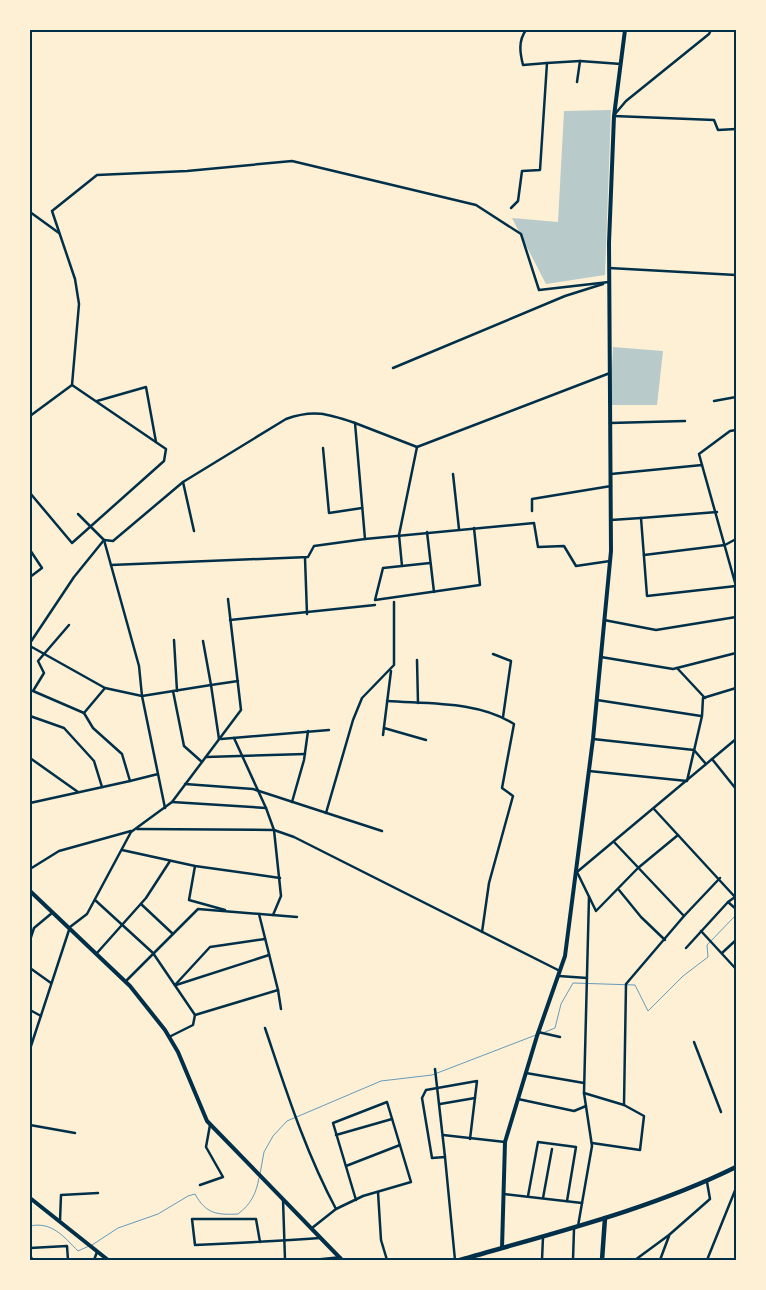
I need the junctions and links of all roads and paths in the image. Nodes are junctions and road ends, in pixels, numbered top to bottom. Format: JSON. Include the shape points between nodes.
{"nodes":[{"id":1,"x":526,"y":30,"type":"edge"},
{"id":2,"x":624,"y":30,"type":"edge"},
{"id":3,"x":711,"y":30,"type":"edge"},
{"id":4,"x":580,"y":61,"type":"junction"},
{"id":5,"x":547,"y":64,"type":"junction"},
{"id":6,"x":620,"y":64,"type":"junction"},
{"id":7,"x":577,"y":82,"type":"dead end"},
{"id":8,"x":614,"y":116,"type":"junction"},
{"id":9,"x":736,"y":129,"type":"edge"},
{"id":10,"x":511,"y":208,"type":"dead end"},
{"id":11,"x":30,"y":212,"type":"edge"},
{"id":12,"x":60,"y":234,"type":"junction"},
{"id":13,"x":609,"y":268,"type":"junction"},
{"id":14,"x":736,"y":276,"type":"edge"},
{"id":15,"x":609,"y":282,"type":"junction"},
{"id":16,"x":393,"y":368,"type":"dead end"},
{"id":17,"x":610,"y":373,"type":"junction"},
{"id":18,"x":72,"y":384,"type":"junction"},
{"id":19,"x":736,"y":397,"type":"edge"},
{"id":20,"x":96,"y":401,"type":"junction"},
{"id":21,"x":714,"y":401,"type":"dead end"},
{"id":22,"x":30,"y":416,"type":"edge"},
{"id":23,"x":685,"y":422,"type":"dead end"},
{"id":24,"x":355,"y":423,"type":"junction"},
{"id":25,"x":610,"y":423,"type":"junction"},
{"id":26,"x":736,"y":430,"type":"edge"},
{"id":27,"x":156,"y":442,"type":"junction"},
{"id":28,"x":418,"y":447,"type":"junction"},
{"id":29,"x":323,"y":448,"type":"dead end"},
{"id":30,"x":702,"y":465,"type":"junction"},
{"id":31,"x":453,"y":474,"type":"dead end"},
{"id":32,"x":611,"y":474,"type":"junction"},
{"id":33,"x":184,"y":482,"type":"junction"},
{"id":34,"x":611,"y":486,"type":"junction"},
{"id":35,"x":30,"y":493,"type":"edge"},
{"id":36,"x":362,"y":508,"type":"junction"},
{"id":37,"x":532,"y":511,"type":"dead end"},
{"id":38,"x":716,"y":512,"type":"junction"},
{"id":39,"x":78,"y":514,"type":"dead end"},
{"id":40,"x":641,"y":518,"type":"junction"},
{"id":41,"x":611,"y":520,"type":"junction"},
{"id":42,"x":90,"y":527,"type":"junction"},
{"id":43,"x":474,"y":528,"type":"junction"},
{"id":44,"x":459,"y":529,"type":"junction"},
{"id":45,"x":194,"y":531,"type":"dead end"},
{"id":46,"x":427,"y":532,"type":"junction"},
{"id":47,"x":399,"y":535,"type":"junction"},
{"id":48,"x":365,"y":538,"type":"junction"},
{"id":49,"x":736,"y":539,"type":"edge"},
{"id":50,"x":104,"y":540,"type":"junction"},
{"id":51,"x":725,"y":545,"type":"junction"},
{"id":52,"x":30,"y":550,"type":"edge"},
{"id":53,"x":644,"y":555,"type":"junction"},
{"id":54,"x":304,"y":558,"type":"junction"},
{"id":55,"x":610,"y":561,"type":"junction"},
{"id":56,"x":430,"y":563,"type":"junction"},
{"id":57,"x":111,"y":565,"type":"junction"},
{"id":58,"x":402,"y":566,"type":"junction"},
{"id":59,"x":30,"y":576,"type":"edge"},
{"id":60,"x":736,"y":586,"type":"edge"},
{"id":61,"x":434,"y":592,"type":"junction"},
{"id":62,"x":228,"y":599,"type":"dead end"},
{"id":63,"x":394,"y":602,"type":"dead end"},
{"id":64,"x":375,"y":605,"type":"dead end"},
{"id":65,"x":307,"y":614,"type":"junction"},
{"id":66,"x":736,"y":617,"type":"edge"},
{"id":67,"x":230,"y":620,"type":"junction"},
{"id":68,"x":604,"y":620,"type":"junction"},
{"id":69,"x":69,"y":625,"type":"dead end"},
{"id":70,"x":174,"y":640,"type":"dead end"},
{"id":71,"x":203,"y":641,"type":"dead end"},
{"id":72,"x":30,"y":645,"type":"edge"},
{"id":73,"x":736,"y":653,"type":"edge"},
{"id":74,"x":44,"y":654,"type":"junction"},
{"id":75,"x":493,"y":654,"type":"dead end"},
{"id":76,"x":601,"y":656,"type":"junction"},
{"id":77,"x":417,"y":660,"type":"dead end"},
{"id":78,"x":677,"y":668,"type":"junction"},
{"id":79,"x":391,"y":669,"type":"junction"},
{"id":80,"x":238,"y":681,"type":"junction"},
{"id":81,"x":212,"y":685,"type":"junction"},
{"id":82,"x":105,"y":688,"type":"junction"},
{"id":83,"x":736,"y":688,"type":"edge"},
{"id":84,"x":173,"y":691,"type":"junction"},
{"id":85,"x":178,"y":691,"type":"junction"},
{"id":86,"x":142,"y":696,"type":"junction"},
{"id":87,"x":705,"y":698,"type":"junction"},
{"id":88,"x":597,"y":700,"type":"junction"},
{"id":89,"x":387,"y":701,"type":"junction"},
{"id":90,"x":418,"y":703,"type":"junction"},
{"id":91,"x":84,"y":713,"type":"junction"},
{"id":92,"x":30,"y":716,"type":"edge"},
{"id":93,"x":702,"y":716,"type":"junction"},
{"id":94,"x":503,"y":717,"type":"junction"},
{"id":95,"x":384,"y":728,"type":"junction"},
{"id":96,"x":329,"y":730,"type":"dead end"},
{"id":97,"x":308,"y":731,"type":"junction"},
{"id":98,"x":383,"y":735,"type":"dead end"},
{"id":99,"x":234,"y":738,"type":"junction"},
{"id":100,"x":736,"y":738,"type":"edge"},
{"id":101,"x":219,"y":739,"type":"junction"},
{"id":102,"x":593,"y":739,"type":"junction"},
{"id":103,"x":426,"y":740,"type":"dead end"},
{"id":104,"x":732,"y":742,"type":"junction"},
{"id":105,"x":736,"y":746,"type":"edge"},
{"id":106,"x":694,"y":750,"type":"junction"},
{"id":107,"x":305,"y":754,"type":"junction"},
{"id":108,"x":206,"y":757,"type":"junction"},
{"id":109,"x":243,"y":757,"type":"junction"},
{"id":110,"x":30,"y":758,"type":"edge"},
{"id":111,"x":712,"y":759,"type":"junction"},
{"id":112,"x":202,"y":762,"type":"junction"},
{"id":113,"x":706,"y":764,"type":"junction"},
{"id":114,"x":589,"y":772,"type":"junction"},
{"id":115,"x":158,"y":774,"type":"junction"},
{"id":116,"x":687,"y":781,"type":"junction"},
{"id":117,"x":130,"y":782,"type":"junction"},
{"id":118,"x":186,"y":784,"type":"junction"},
{"id":119,"x":102,"y":787,"type":"junction"},
{"id":120,"x":736,"y":789,"type":"edge"},
{"id":121,"x":258,"y":791,"type":"junction"},
{"id":122,"x":79,"y":792,"type":"junction"},
{"id":123,"x":172,"y":802,"type":"junction"},
{"id":124,"x":292,"y":802,"type":"junction"},
{"id":125,"x":30,"y":803,"type":"edge"},
{"id":126,"x":165,"y":808,"type":"junction"},
{"id":127,"x":266,"y":808,"type":"junction"},
{"id":128,"x":654,"y":809,"type":"junction"},
{"id":129,"x":326,"y":813,"type":"junction"},
{"id":130,"x":134,"y":830,"type":"junction"},
{"id":131,"x":274,"y":830,"type":"junction"},
{"id":132,"x":382,"y":831,"type":"dead end"},
{"id":133,"x":678,"y":835,"type":"junction"},
{"id":134,"x":614,"y":842,"type":"junction"},
{"id":135,"x":122,"y":850,"type":"junction"},
{"id":136,"x":170,"y":861,"type":"junction"},
{"id":137,"x":194,"y":866,"type":"junction"},
{"id":138,"x":638,"y":868,"type":"junction"},
{"id":139,"x":30,"y":869,"type":"edge"},
{"id":140,"x":577,"y":872,"type":"junction"},
{"id":141,"x":281,"y":878,"type":"junction"},
{"id":142,"x":720,"y":878,"type":"junction"},
{"id":143,"x":619,"y":890,"type":"junction"},
{"id":144,"x":30,"y":891,"type":"edge"},
{"id":145,"x":589,"y":896,"type":"junction"},
{"id":146,"x":95,"y":900,"type":"junction"},
{"id":147,"x":728,"y":902,"type":"junction"},
{"id":148,"x":141,"y":903,"type":"junction"},
{"id":149,"x":736,"y":909,"type":"edge"},
{"id":150,"x":54,"y":912,"type":"junction"},
{"id":151,"x":231,"y":912,"type":"junction"},
{"id":152,"x":259,"y":914,"type":"junction"},
{"id":153,"x":273,"y":915,"type":"junction"},
{"id":154,"x":684,"y":916,"type":"junction"},
{"id":155,"x":297,"y":917,"type":"dead end"},
{"id":156,"x":123,"y":924,"type":"junction"},
{"id":157,"x":70,"y":928,"type":"junction"},
{"id":158,"x":482,"y":932,"type":"junction"},
{"id":159,"x":701,"y":932,"type":"junction"},
{"id":160,"x":173,"y":934,"type":"junction"},
{"id":161,"x":265,"y":939,"type":"junction"},
{"id":162,"x":30,"y":940,"type":"edge"},
{"id":163,"x":665,"y":940,"type":"junction"},
{"id":164,"x":736,"y":940,"type":"edge"},
{"id":165,"x":686,"y":948,"type":"dead end"},
{"id":166,"x":96,"y":953,"type":"junction"},
{"id":167,"x":722,"y":953,"type":"junction"},
{"id":168,"x":154,"y":954,"type":"junction"},
{"id":169,"x":269,"y":955,"type":"junction"},
{"id":170,"x":30,"y":968,"type":"edge"},
{"id":171,"x":736,"y":969,"type":"edge"},
{"id":172,"x":560,"y":974,"type":"junction"},
{"id":173,"x":587,"y":978,"type":"junction"},
{"id":174,"x":126,"y":981,"type":"junction"},
{"id":175,"x":51,"y":984,"type":"junction"},
{"id":176,"x":175,"y":985,"type":"junction"},
{"id":177,"x":278,"y":990,"type":"junction"},
{"id":178,"x":282,"y":1009,"type":"dead end"},
{"id":179,"x":30,"y":1010,"type":"edge"},
{"id":180,"x":195,"y":1015,"type":"junction"},
{"id":181,"x":41,"y":1016,"type":"junction"},
{"id":182,"x":265,"y":1028,"type":"dead end"},
{"id":183,"x":538,"y":1032,"type":"junction"},
{"id":184,"x":169,"y":1037,"type":"junction"},
{"id":185,"x":560,"y":1037,"type":"dead end"},
{"id":186,"x":694,"y":1042,"type":"dead end"},
{"id":187,"x":30,"y":1049,"type":"edge"},
{"id":188,"x":435,"y":1069,"type":"dead end"},
{"id":189,"x":526,"y":1073,"type":"junction"},
{"id":190,"x":584,"y":1083,"type":"junction"},
{"id":191,"x":438,"y":1088,"type":"junction"},
{"id":192,"x":584,"y":1093,"type":"junction"},
{"id":193,"x":475,"y":1098,"type":"junction"},
{"id":194,"x":518,"y":1099,"type":"junction"},
{"id":195,"x":440,"y":1104,"type":"junction"},
{"id":196,"x":624,"y":1105,"type":"junction"},
{"id":197,"x":586,"y":1106,"type":"junction"},
{"id":198,"x":721,"y":1112,"type":"dead end"},
{"id":199,"x":392,"y":1119,"type":"junction"},
{"id":200,"x":30,"y":1125,"type":"edge"},
{"id":201,"x":210,"y":1125,"type":"junction"},
{"id":202,"x":75,"y":1133,"type":"dead end"},
{"id":203,"x":443,"y":1134,"type":"junction"},
{"id":204,"x":336,"y":1136,"type":"junction"},
{"id":205,"x":470,"y":1139,"type":"junction"},
{"id":206,"x":505,"y":1142,"type":"junction"},
{"id":207,"x":592,"y":1143,"type":"junction"},
{"id":208,"x":400,"y":1145,"type":"junction"},
{"id":209,"x":552,"y":1149,"type":"dead end"},
{"id":210,"x":445,"y":1157,"type":"junction"},
{"id":211,"x":346,"y":1166,"type":"junction"},
{"id":212,"x":736,"y":1167,"type":"edge"},
{"id":213,"x":707,"y":1182,"type":"junction"},
{"id":214,"x":200,"y":1185,"type":"dead end"},
{"id":215,"x":736,"y":1188,"type":"edge"},
{"id":216,"x":378,"y":1192,"type":"junction"},
{"id":217,"x":98,"y":1193,"type":"dead end"},
{"id":218,"x":504,"y":1194,"type":"junction"},
{"id":219,"x":528,"y":1196,"type":"junction"},
{"id":220,"x":30,"y":1198,"type":"edge"},
{"id":221,"x":283,"y":1198,"type":"junction"},
{"id":222,"x":543,"y":1198,"type":"junction"},
{"id":223,"x":356,"y":1200,"type":"junction"},
{"id":224,"x":567,"y":1201,"type":"junction"},
{"id":225,"x":582,"y":1203,"type":"junction"},
{"id":226,"x":336,"y":1208,"type":"junction"},
{"id":227,"x":605,"y":1218,"type":"junction"},
{"id":228,"x":60,"y":1222,"type":"junction"},
{"id":229,"x":576,"y":1226,"type":"junction"},
{"id":230,"x":312,"y":1228,"type":"junction"},
{"id":231,"x":669,"y":1235,"type":"junction"},
{"id":232,"x":543,"y":1236,"type":"junction"},
{"id":233,"x":321,"y":1238,"type":"junction"},
{"id":234,"x":284,"y":1241,"type":"junction"},
{"id":235,"x":260,"y":1242,"type":"junction"},
{"id":236,"x":30,"y":1248,"type":"edge"},
{"id":237,"x":502,"y":1248,"type":"junction"},
{"id":238,"x":97,"y":1252,"type":"junction"},
{"id":239,"x":30,"y":1256,"type":"edge"},
{"id":240,"x":340,"y":1259,"type":"edge"},
{"id":241,"x":32,"y":1260,"type":"edge"},
{"id":242,"x":68,"y":1260,"type":"edge"},
{"id":243,"x":94,"y":1260,"type":"edge"},
{"id":244,"x":108,"y":1260,"type":"edge"},
{"id":245,"x":285,"y":1260,"type":"edge"},
{"id":246,"x":320,"y":1260,"type":"edge"},
{"id":247,"x":387,"y":1260,"type":"edge"},
{"id":248,"x":455,"y":1260,"type":"edge"},
{"id":249,"x":460,"y":1260,"type":"edge"},
{"id":250,"x":542,"y":1260,"type":"edge"},
{"id":251,"x":573,"y":1260,"type":"edge"},
{"id":252,"x":602,"y":1260,"type":"edge"},
{"id":253,"x":635,"y":1260,"type":"edge"},
{"id":254,"x":660,"y":1260,"type":"edge"},
{"id":255,"x":707,"y":1260,"type":"edge"}],
"edges":[{"from":1,"to":5,"type":"street","via":[[521,37],[523,65]]},
{"from":2,"to":6,"type":"main road"},
{"from":3,"to":8,"type":"street","via":[[708,36],[626,101]]},
{"from":4,"to":5,"type":"street"},
{"from":4,"to":6,"type":"street"},
{"from":4,"to":7,"type":"street"},
{"from":5,"to":10,"type":"street","via":[[540,170],[522,171],[518,201]]},
{"from":6,"to":8,"type":"main road"},
{"from":8,"to":9,"type":"street","via":[[714,120],[718,130]]},
{"from":8,"to":13,"type":"main road"},
{"from":11,"to":12,"type":"street"},
{"from":12,"to":15,"type":"street","via":[[52,211],[97,174],[187,171],[292,160],[476,204],[521,234],[539,290]]},
{"from":12,"to":18,"type":"street","via":[[75,279],[79,304]]},
{"from":13,"to":14,"type":"street"},
{"from":13,"to":15,"type":"main road"},
{"from":15,"to":16,"type":"street","via":[[557,299]]},
{"from":15,"to":17,"type":"main road"},
{"from":17,"to":25,"type":"main road"},
{"from":17,"to":28,"type":"street"},
{"from":18,"to":20,"type":"street"},
{"from":18,"to":22,"type":"street"},
{"from":19,"to":21,"type":"street"},
{"from":20,"to":27,"type":"street"},
{"from":20,"to":27,"type":"street","via":[[146,387]]},
{"from":23,"to":25,"type":"street"},
{"from":24,"to":28,"type":"street"},
{"from":24,"to":33,"type":"street","via":[[324,413],[302,413],[286,419]]},
{"from":24,"to":36,"type":"street"},
{"from":25,"to":32,"type":"main road"},
{"from":26,"to":30,"type":"street","via":[[700,454]]},
{"from":27,"to":42,"type":"street","via":[[166,449],[164,461]]},
{"from":28,"to":47,"type":"street"},
{"from":29,"to":36,"type":"street","via":[[328,513]]},
{"from":30,"to":32,"type":"street"},
{"from":30,"to":38,"type":"street"},
{"from":31,"to":44,"type":"street"},
{"from":32,"to":34,"type":"main road"},
{"from":33,"to":45,"type":"street"},
{"from":33,"to":50,"type":"street","via":[[113,541]]},
{"from":34,"to":37,"type":"street","via":[[532,498]]},
{"from":34,"to":41,"type":"main road"},
{"from":35,"to":42,"type":"street","via":[[72,543]]},
{"from":36,"to":48,"type":"street"},
{"from":38,"to":40,"type":"street"},
{"from":38,"to":51,"type":"street"},
{"from":39,"to":42,"type":"street"},
{"from":40,"to":41,"type":"street"},
{"from":40,"to":53,"type":"street"},
{"from":41,"to":55,"type":"main road"},
{"from":42,"to":50,"type":"street"},
{"from":43,"to":44,"type":"street"},
{"from":43,"to":55,"type":"street","via":[[534,523],[538,547],[564,546],[576,566]]},
{"from":43,"to":61,"type":"street","via":[[480,585]]},
{"from":44,"to":46,"type":"street"},
{"from":46,"to":47,"type":"street"},
{"from":46,"to":56,"type":"street"},
{"from":47,"to":48,"type":"street"},
{"from":47,"to":58,"type":"street"},
{"from":48,"to":54,"type":"street","via":[[314,546]]},
{"from":49,"to":51,"type":"street"},
{"from":50,"to":57,"type":"street"},
{"from":50,"to":72,"type":"street","via":[[74,577]]},
{"from":51,"to":53,"type":"street"},
{"from":51,"to":60,"type":"street"},
{"from":52,"to":59,"type":"street","via":[[42,568]]},
{"from":53,"to":60,"type":"street","via":[[648,596]]},
{"from":54,"to":57,"type":"street"},
{"from":54,"to":65,"type":"street"},
{"from":55,"to":68,"type":"main road"},
{"from":56,"to":58,"type":"street"},
{"from":56,"to":61,"type":"street"},
{"from":57,"to":86,"type":"street","via":[[139,666]]},
{"from":58,"to":61,"type":"street","via":[[383,568],[375,600]]},
{"from":62,"to":67,"type":"street"},
{"from":63,"to":79,"type":"street","via":[[396,634]]},
{"from":64,"to":65,"type":"street"},
{"from":65,"to":67,"type":"street"},
{"from":66,"to":68,"type":"street","via":[[656,630]]},
{"from":67,"to":80,"type":"street"},
{"from":68,"to":76,"type":"main road"},
{"from":69,"to":74,"type":"street"},
{"from":70,"to":85,"type":"street"},
{"from":71,"to":81,"type":"street"},
{"from":72,"to":74,"type":"street"},
{"from":73,"to":78,"type":"street"},
{"from":74,"to":82,"type":"street"},
{"from":74,"to":91,"type":"street","via":[[38,661],[44,673],[33,691]]},
{"from":75,"to":94,"type":"street","via":[[511,661]]},
{"from":76,"to":78,"type":"street"},
{"from":76,"to":88,"type":"main road"},
{"from":77,"to":90,"type":"street"},
{"from":78,"to":87,"type":"street"},
{"from":79,"to":89,"type":"street"},
{"from":79,"to":129,"type":"street","via":[[362,698]]},
{"from":80,"to":81,"type":"street"},
{"from":80,"to":101,"type":"street","via":[[241,710]]},
{"from":81,"to":85,"type":"street"},
{"from":81,"to":101,"type":"street"},
{"from":82,"to":86,"type":"street"},
{"from":82,"to":91,"type":"street"},
{"from":83,"to":87,"type":"street"},
{"from":84,"to":85,"type":"street"},
{"from":84,"to":86,"type":"street"},
{"from":84,"to":112,"type":"street","via":[[184,746]]},
{"from":86,"to":115,"type":"street"},
{"from":87,"to":93,"type":"street"},
{"from":88,"to":93,"type":"street"},
{"from":88,"to":102,"type":"main road"},
{"from":89,"to":90,"type":"street"},
{"from":89,"to":95,"type":"street"},
{"from":90,"to":94,"type":"street","via":[[457,705]]},
{"from":91,"to":117,"type":"street","via":[[93,728],[122,754]]},
{"from":92,"to":119,"type":"street","via":[[64,728],[94,761]]},
{"from":93,"to":106,"type":"street"},
{"from":94,"to":158,"type":"street","via":[[514,724],[502,788],[513,796],[489,883]]},
{"from":95,"to":98,"type":"street"},
{"from":95,"to":103,"type":"street"},
{"from":96,"to":97,"type":"street"},
{"from":97,"to":99,"type":"street"},
{"from":97,"to":107,"type":"street"},
{"from":99,"to":101,"type":"street"},
{"from":99,"to":109,"type":"street"},
{"from":100,"to":104,"type":"street"},
{"from":101,"to":108,"type":"street"},
{"from":102,"to":106,"type":"street"},
{"from":102,"to":114,"type":"main road"},
{"from":104,"to":105,"type":"street"},
{"from":104,"to":111,"type":"street"},
{"from":106,"to":113,"type":"street"},
{"from":106,"to":116,"type":"street"},
{"from":107,"to":109,"type":"street"},
{"from":107,"to":124,"type":"street"},
{"from":108,"to":109,"type":"street"},
{"from":108,"to":112,"type":"street"},
{"from":109,"to":121,"type":"street"},
{"from":110,"to":122,"type":"street"},
{"from":111,"to":113,"type":"street"},
{"from":111,"to":120,"type":"street"},
{"from":112,"to":118,"type":"street"},
{"from":113,"to":116,"type":"street"},
{"from":114,"to":116,"type":"street"},
{"from":114,"to":140,"type":"main road"},
{"from":115,"to":117,"type":"street"},
{"from":115,"to":126,"type":"street"},
{"from":116,"to":128,"type":"street"},
{"from":117,"to":119,"type":"street"},
{"from":118,"to":121,"type":"street"},
{"from":118,"to":123,"type":"street"},
{"from":119,"to":122,"type":"street"},
{"from":121,"to":124,"type":"street"},
{"from":121,"to":127,"type":"street"},
{"from":122,"to":125,"type":"street"},
{"from":123,"to":126,"type":"street"},
{"from":123,"to":127,"type":"street"},
{"from":124,"to":129,"type":"street"},
{"from":126,"to":130,"type":"street"},
{"from":127,"to":131,"type":"street"},
{"from":128,"to":133,"type":"street"},
{"from":128,"to":134,"type":"street"},
{"from":129,"to":132,"type":"street"},
{"from":130,"to":131,"type":"street"},
{"from":130,"to":135,"type":"street"},
{"from":130,"to":139,"type":"street","via":[[59,851]]},
{"from":131,"to":141,"type":"street"},
{"from":131,"to":158,"type":"street","via":[[294,837]]},
{"from":133,"to":138,"type":"street"},
{"from":133,"to":142,"type":"street"},
{"from":134,"to":138,"type":"street"},
{"from":134,"to":140,"type":"street"},
{"from":135,"to":136,"type":"street"},
{"from":135,"to":146,"type":"street"},
{"from":136,"to":137,"type":"street"},
{"from":136,"to":148,"type":"street"},
{"from":137,"to":141,"type":"street"},
{"from":137,"to":151,"type":"street","via":[[190,900]]},
{"from":138,"to":143,"type":"street"},
{"from":138,"to":154,"type":"street"},
{"from":140,"to":145,"type":"street"},
{"from":140,"to":172,"type":"main road"},
{"from":141,"to":153,"type":"street","via":[[281,896]]},
{"from":142,"to":147,"type":"street","via":[[735,897]]},
{"from":142,"to":154,"type":"street"},
{"from":143,"to":145,"type":"street","via":[[596,911]]},
{"from":143,"to":163,"type":"street","via":[[640,917]]},
{"from":144,"to":150,"type":"main road"},
{"from":145,"to":173,"type":"street"},
{"from":146,"to":156,"type":"street"},
{"from":146,"to":157,"type":"street","via":[[87,914]]},
{"from":147,"to":149,"type":"street"},
{"from":147,"to":159,"type":"street"},
{"from":148,"to":156,"type":"street"},
{"from":148,"to":160,"type":"street"},
{"from":150,"to":157,"type":"main road"},
{"from":150,"to":162,"type":"street","via":[[34,928]]},
{"from":151,"to":152,"type":"street"},
{"from":151,"to":160,"type":"street","via":[[198,909]]},
{"from":152,"to":153,"type":"street"},
{"from":152,"to":161,"type":"street"},
{"from":153,"to":155,"type":"street"},
{"from":154,"to":163,"type":"street"},
{"from":156,"to":166,"type":"street"},
{"from":156,"to":168,"type":"street"},
{"from":157,"to":166,"type":"main road"},
{"from":157,"to":175,"type":"street"},
{"from":158,"to":172,"type":"street"},
{"from":159,"to":165,"type":"street"},
{"from":159,"to":167,"type":"street"},
{"from":160,"to":168,"type":"street"},
{"from":161,"to":169,"type":"street"},
{"from":161,"to":176,"type":"street","via":[[210,947]]},
{"from":163,"to":196,"type":"street","via":[[626,984]]},
{"from":164,"to":167,"type":"street"},
{"from":166,"to":174,"type":"main road"},
{"from":167,"to":171,"type":"street"},
{"from":168,"to":174,"type":"street"},
{"from":168,"to":176,"type":"street"},
{"from":169,"to":176,"type":"street"},
{"from":169,"to":177,"type":"street"},
{"from":170,"to":175,"type":"street"},
{"from":172,"to":173,"type":"street"},
{"from":172,"to":183,"type":"main road"},
{"from":173,"to":190,"type":"street"},
{"from":174,"to":184,"type":"main road"},
{"from":175,"to":181,"type":"street"},
{"from":176,"to":180,"type":"street"},
{"from":177,"to":178,"type":"street"},
{"from":177,"to":180,"type":"street"},
{"from":179,"to":181,"type":"street"},
{"from":180,"to":184,"type":"street","via":[[193,1025]]},
{"from":181,"to":187,"type":"street"},
{"from":182,"to":226,"type":"street","via":[[295,1118]]},
{"from":183,"to":185,"type":"street"},
{"from":183,"to":189,"type":"main road"},
{"from":184,"to":201,"type":"main road"},
{"from":186,"to":198,"type":"street"},
{"from":188,"to":191,"type":"street"},
{"from":189,"to":190,"type":"street"},
{"from":189,"to":194,"type":"main road"},
{"from":190,"to":192,"type":"street"},
{"from":191,"to":193,"type":"street","via":[[477,1081]]},
{"from":191,"to":195,"type":"street"},
{"from":191,"to":210,"type":"street","via":[[426,1090],[422,1098],[432,1158]]},
{"from":192,"to":196,"type":"street"},
{"from":192,"to":197,"type":"street"},
{"from":193,"to":195,"type":"street"},
{"from":193,"to":205,"type":"street"},
{"from":194,"to":197,"type":"street","via":[[574,1112]]},
{"from":194,"to":206,"type":"main road"},
{"from":195,"to":203,"type":"street"},
{"from":196,"to":207,"type":"street","via":[[644,1116],[640,1150]]},
{"from":197,"to":207,"type":"street"},
{"from":199,"to":204,"type":"street"},
{"from":199,"to":204,"type":"street","via":[[387,1102],[332,1123]]},
{"from":199,"to":208,"type":"street"},
{"from":200,"to":202,"type":"street"},
{"from":201,"to":214,"type":"street","via":[[206,1147],[223,1177]]},
{"from":201,"to":221,"type":"main road"},
{"from":203,"to":205,"type":"street"},
{"from":203,"to":210,"type":"street"},
{"from":204,"to":211,"type":"street"},
{"from":205,"to":206,"type":"street"},
{"from":206,"to":218,"type":"main road"},
{"from":207,"to":225,"type":"street"},
{"from":208,"to":211,"type":"street"},
{"from":208,"to":216,"type":"street","via":[[411,1182]]},
{"from":209,"to":222,"type":"street"},
{"from":210,"to":248,"type":"street"},
{"from":211,"to":223,"type":"street"},
{"from":212,"to":213,"type":"main road"},
{"from":213,"to":227,"type":"main road"},
{"from":213,"to":231,"type":"street","via":[[710,1199]]},
{"from":215,"to":255,"type":"street"},
{"from":216,"to":223,"type":"street"},
{"from":216,"to":247,"type":"street","via":[[381,1240]]},
{"from":217,"to":228,"type":"street","via":[[61,1195]]},
{"from":218,"to":219,"type":"street"},
{"from":218,"to":237,"type":"main road"},
{"from":219,"to":222,"type":"street"},
{"from":219,"to":224,"type":"street","via":[[538,1142],[552,1143],[576,1147]]},
{"from":220,"to":228,"type":"main road"},
{"from":221,"to":230,"type":"main road"},
{"from":221,"to":234,"type":"street"},
{"from":222,"to":224,"type":"street"},
{"from":223,"to":226,"type":"street"},
{"from":224,"to":225,"type":"street"},
{"from":225,"to":229,"type":"street"},
{"from":226,"to":230,"type":"street"},
{"from":227,"to":229,"type":"main road"},
{"from":227,"to":252,"type":"main road"},
{"from":228,"to":238,"type":"main road"},
{"from":229,"to":232,"type":"main road"},
{"from":229,"to":251,"type":"street"},
{"from":230,"to":233,"type":"main road"},
{"from":231,"to":253,"type":"street"},
{"from":231,"to":254,"type":"street"},
{"from":232,"to":237,"type":"main road"},
{"from":232,"to":250,"type":"street"},
{"from":233,"to":234,"type":"street"},
{"from":233,"to":240,"type":"main road"},
{"from":234,"to":235,"type":"street"},
{"from":234,"to":245,"type":"street"},
{"from":235,"to":235,"type":"street","via":[[195,1244],[192,1219],[256,1219]]},
{"from":236,"to":242,"type":"street","via":[[67,1246]]},
{"from":237,"to":249,"type":"main road"},
{"from":238,"to":243,"type":"street"},
{"from":238,"to":244,"type":"main road"},
{"from":239,"to":241,"type":"street"},
{"from":240,"to":246,"type":"main road"}]}
